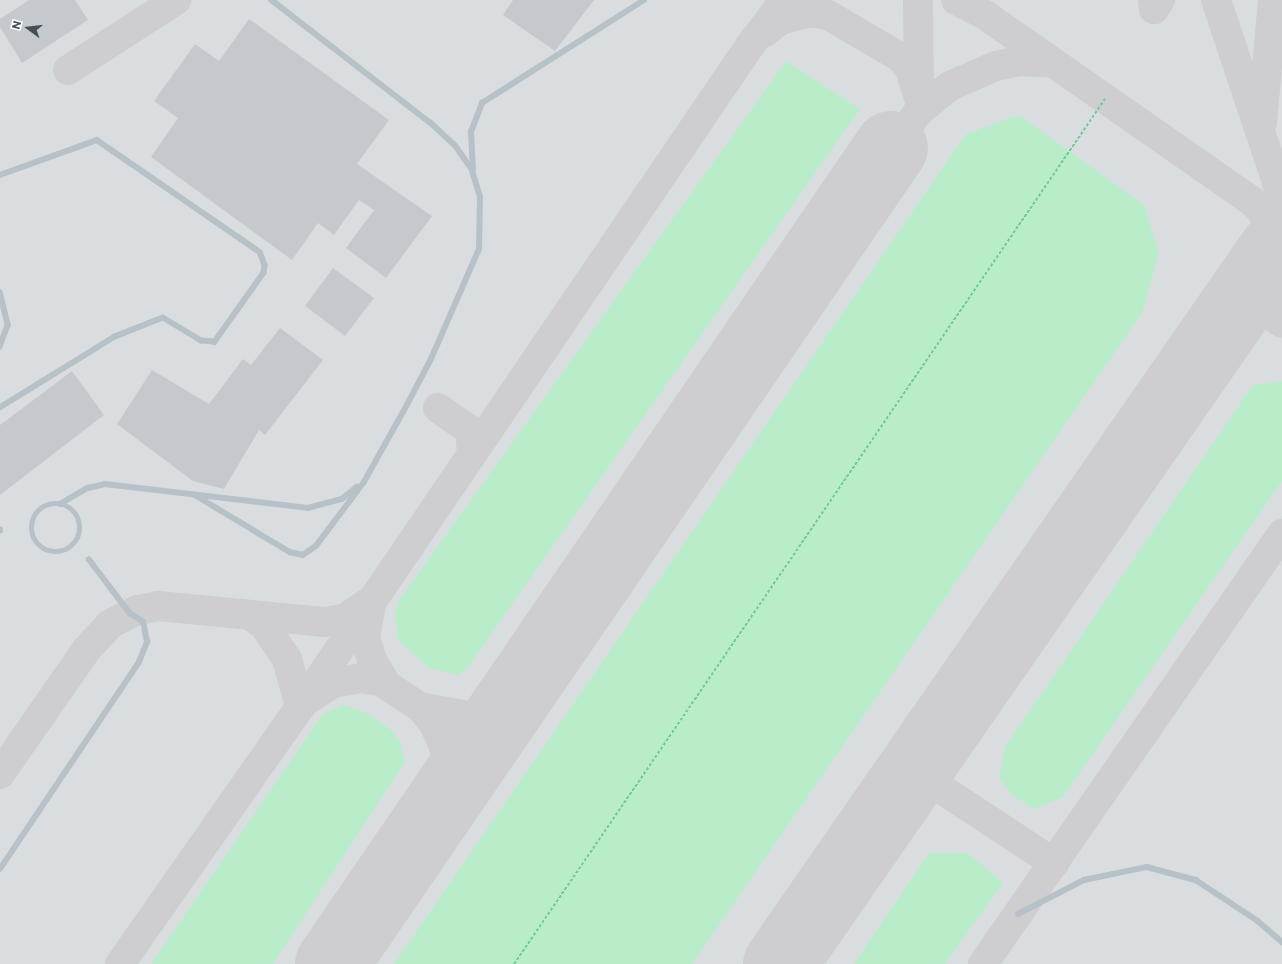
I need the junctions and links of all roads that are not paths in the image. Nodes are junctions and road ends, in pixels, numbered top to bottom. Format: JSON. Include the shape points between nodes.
{"nodes":[{"id":1,"x":271,"y":0,"type":"edge"},
{"id":2,"x":644,"y":0,"type":"edge"},
{"id":3,"x":0,"y":175,"type":"edge"},
{"id":4,"x":473,"y":175,"type":"junction"},
{"id":5,"x":0,"y":292,"type":"edge"},
{"id":6,"x":0,"y":347,"type":"edge"},
{"id":7,"x":0,"y":408,"type":"edge"},
{"id":8,"x":364,"y":482,"type":"junction"},
{"id":9,"x":195,"y":494,"type":"junction"},
{"id":10,"x":60,"y":504,"type":"junction"},
{"id":11,"x":89,"y":560,"type":"dead end"},
{"id":12,"x":0,"y":869,"type":"edge"},
{"id":13,"x":1018,"y":914,"type":"dead end"},
{"id":14,"x":1282,"y":942,"type":"edge"}],
"edges":[{"from":1,"to":4,"type":"lane","via":[[430,123],[454,146]]},
{"from":2,"to":4,"type":"lane","via":[[482,103],[471,132]]},
{"from":3,"to":7,"type":"lane","via":[[97,140],[260,252],[265,265],[264,273],[215,342],[201,341],[163,318],[115,337]]},
{"from":4,"to":8,"type":"lane","via":[[482,219],[479,249],[431,359]]},
{"from":5,"to":6,"type":"lane","via":[[8,325]]},
{"from":8,"to":9,"type":"lane","via":[[342,499],[308,508]]},
{"from":8,"to":9,"type":"lane","via":[[316,546],[304,555],[290,552]]},
{"from":9,"to":10,"type":"lane","via":[[104,484],[88,488]]},
{"from":10,"to":10,"type":"lane","via":[[45,507],[32,526],[41,547],[56,553],[71,548],[80,534],[79,518]]},
{"from":11,"to":12,"type":"lane","via":[[130,614],[143,622],[147,642],[139,662]]},
{"from":13,"to":14,"type":"lane","via":[[1084,880],[1146,867],[1196,880],[1258,921]]}]}
